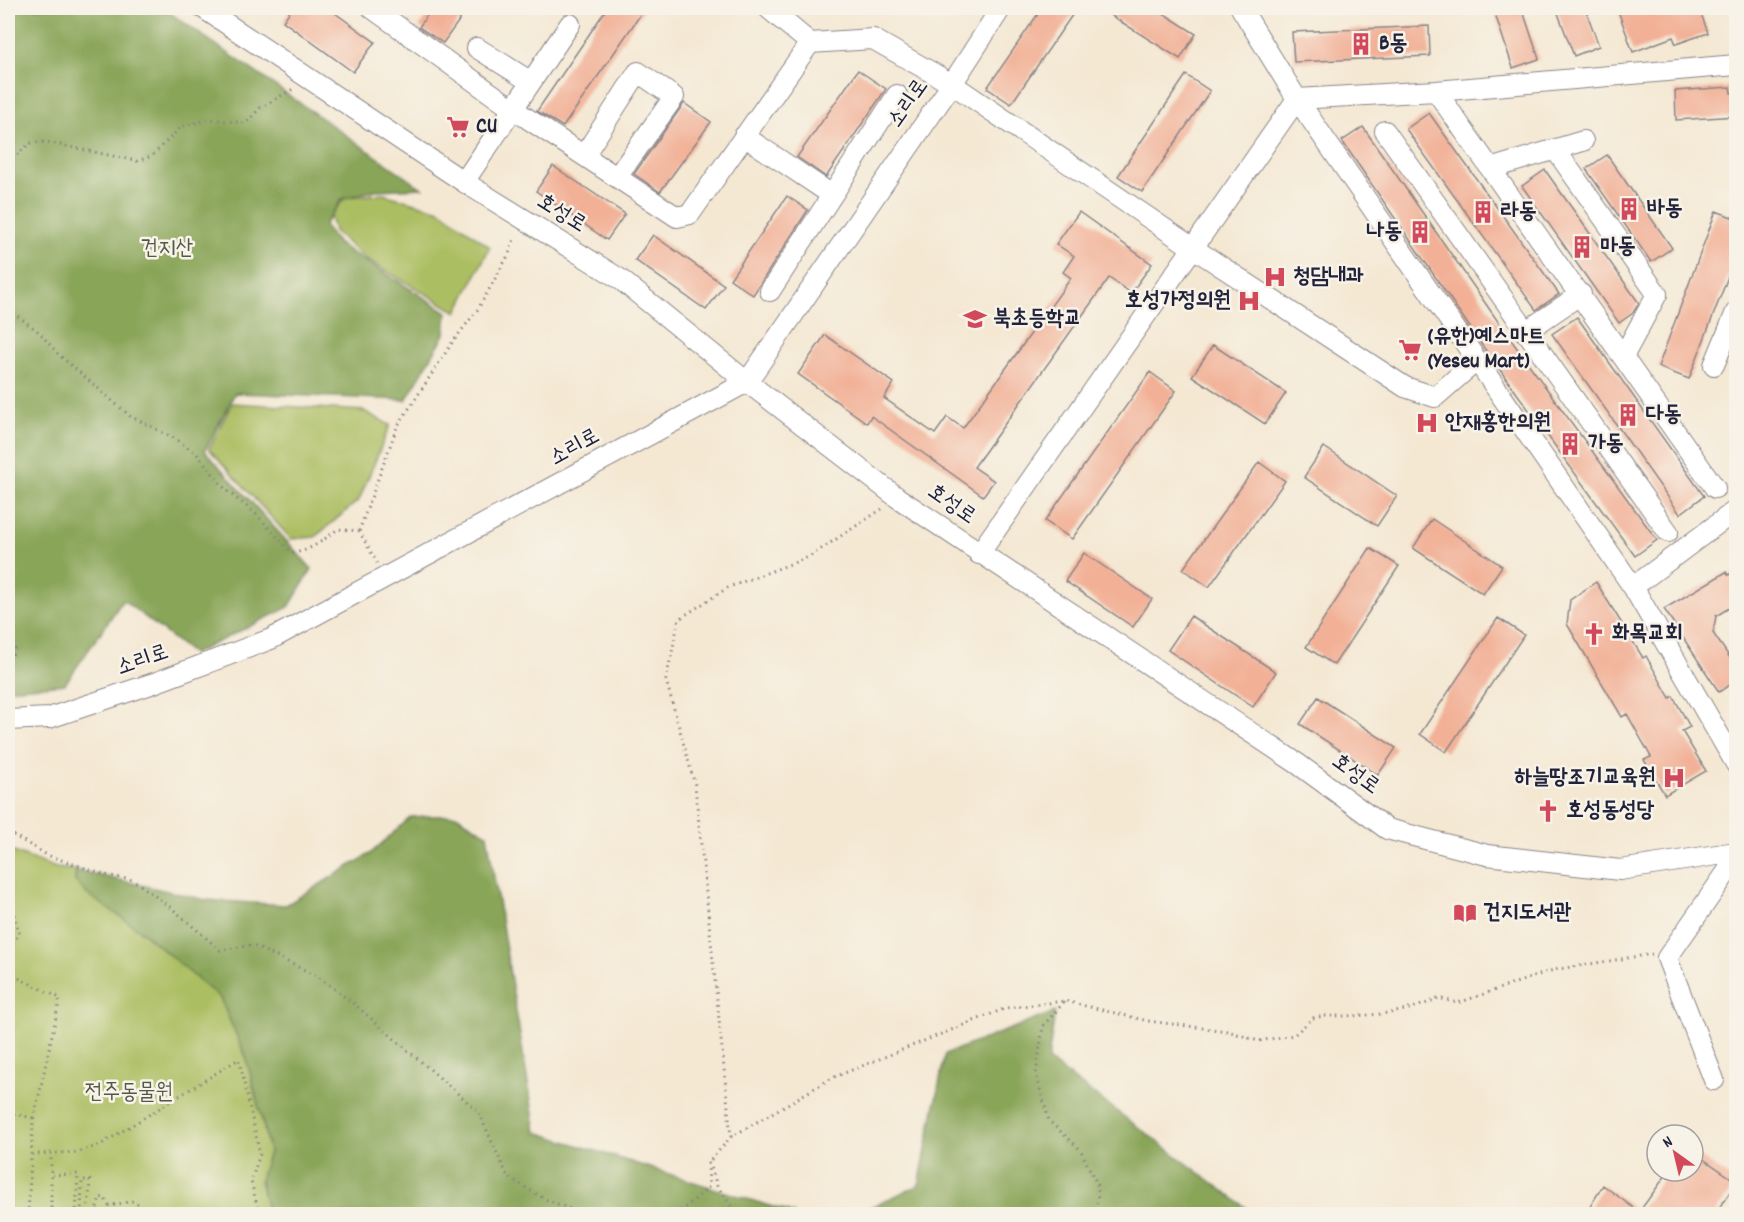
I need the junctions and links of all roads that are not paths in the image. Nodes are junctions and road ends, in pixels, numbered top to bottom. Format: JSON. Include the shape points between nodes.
{"nodes":[{"id":1,"x":203,"y":8,"type":"edge"},
{"id":2,"x":372,"y":8,"type":"edge"},
{"id":3,"x":768,"y":8,"type":"edge"},
{"id":4,"x":1001,"y":8,"type":"edge"},
{"id":5,"x":1241,"y":8,"type":"edge"},
{"id":6,"x":570,"y":24,"type":"dead end"},
{"id":7,"x":810,"y":43,"type":"junction"},
{"id":8,"x":477,"y":48,"type":"dead end"},
{"id":9,"x":1737,"y":65,"type":"edge"},
{"id":10,"x":531,"y":82,"type":"junction"},
{"id":11,"x":952,"y":84,"type":"junction"},
{"id":12,"x":1436,"y":91,"type":"junction"},
{"id":13,"x":897,"y":95,"type":"dead end"},
{"id":14,"x":1297,"y":99,"type":"junction"},
{"id":15,"x":513,"y":109,"type":"junction"},
{"id":16,"x":1385,"y":131,"type":"dead end"},
{"id":17,"x":744,"y":136,"type":"junction"},
{"id":18,"x":1583,"y":141,"type":"dead end"},
{"id":19,"x":1555,"y":149,"type":"junction"},
{"id":20,"x":585,"y":154,"type":"junction"},
{"id":21,"x":1492,"y":168,"type":"junction"},
{"id":22,"x":617,"y":177,"type":"junction"},
{"id":23,"x":464,"y":182,"type":"junction"},
{"id":24,"x":832,"y":195,"type":"junction"},
{"id":25,"x":1193,"y":248,"type":"junction"},
{"id":26,"x":770,"y":291,"type":"dead end"},
{"id":27,"x":1581,"y":294,"type":"junction"},
{"id":28,"x":1737,"y":312,"type":"edge"},
{"id":29,"x":1525,"y":332,"type":"junction"},
{"id":30,"x":1624,"y":356,"type":"junction"},
{"id":31,"x":1476,"y":362,"type":"junction"},
{"id":32,"x":1714,"y":365,"type":"dead end"},
{"id":33,"x":747,"y":382,"type":"junction"},
{"id":34,"x":1715,"y":488,"type":"dead end"},
{"id":35,"x":1737,"y":510,"type":"edge"},
{"id":36,"x":1668,"y":532,"type":"dead end"},
{"id":37,"x":979,"y":554,"type":"junction"},
{"id":38,"x":1633,"y":587,"type":"junction"},
{"id":39,"x":8,"y":720,"type":"edge"},
{"id":40,"x":1737,"y":764,"type":"edge"},
{"id":41,"x":1737,"y":852,"type":"edge"},
{"id":42,"x":1737,"y":859,"type":"edge"},
{"id":43,"x":1714,"y":1080,"type":"dead end"}],
"edges":[{"from":1,"to":23,"type":"street","name":"호성로"},
{"from":2,"to":15,"type":"street"},
{"from":3,"to":7,"type":"street"},
{"from":4,"to":11,"type":"street","name":"소리로"},
{"from":5,"to":14,"type":"street"},
{"from":6,"to":10,"type":"street"},
{"from":7,"to":11,"type":"street","via":[[873,39]]},
{"from":7,"to":17,"type":"street"},
{"from":8,"to":10,"type":"street"},
{"from":9,"to":12,"type":"street"},
{"from":10,"to":15,"type":"street"},
{"from":11,"to":25,"type":"street"},
{"from":11,"to":33,"type":"street","name":"소리로"},
{"from":12,"to":14,"type":"street"},
{"from":12,"to":21,"type":"street"},
{"from":13,"to":24,"type":"street"},
{"from":14,"to":25,"type":"street"},
{"from":14,"to":31,"type":"street"},
{"from":15,"to":20,"type":"street"},
{"from":15,"to":23,"type":"street"},
{"from":16,"to":29,"type":"street"},
{"from":17,"to":22,"type":"street","via":[[690,214],[677,217]]},
{"from":17,"to":24,"type":"street"},
{"from":18,"to":19,"type":"street"},
{"from":19,"to":21,"type":"street"},
{"from":19,"to":30,"type":"street","via":[[1657,294]]},
{"from":20,"to":22,"type":"street"},
{"from":20,"to":22,"type":"street","via":[[638,72],[674,97]]},
{"from":21,"to":27,"type":"street"},
{"from":23,"to":33,"type":"street","name":"호성로","via":[[620,279]]},
{"from":24,"to":26,"type":"street"},
{"from":25,"to":31,"type":"street","via":[[1405,387],[1435,397]]},
{"from":25,"to":37,"type":"street"},
{"from":27,"to":29,"type":"street"},
{"from":27,"to":30,"type":"street"},
{"from":28,"to":32,"type":"street"},
{"from":29,"to":36,"type":"street"},
{"from":30,"to":34,"type":"street"},
{"from":31,"to":38,"type":"street"},
{"from":33,"to":37,"type":"street","name":"호성로","via":[[898,498]]},
{"from":33,"to":39,"type":"street","name":"소리로","via":[[271,639],[49,718]]},
{"from":35,"to":38,"type":"street"},
{"from":37,"to":41,"type":"street","name":"호성로","via":[[1298,764],[1387,829],[1487,855],[1620,870]]},
{"from":38,"to":40,"type":"street"},
{"from":42,"to":43,"type":"street","via":[[1667,958]]}]}
